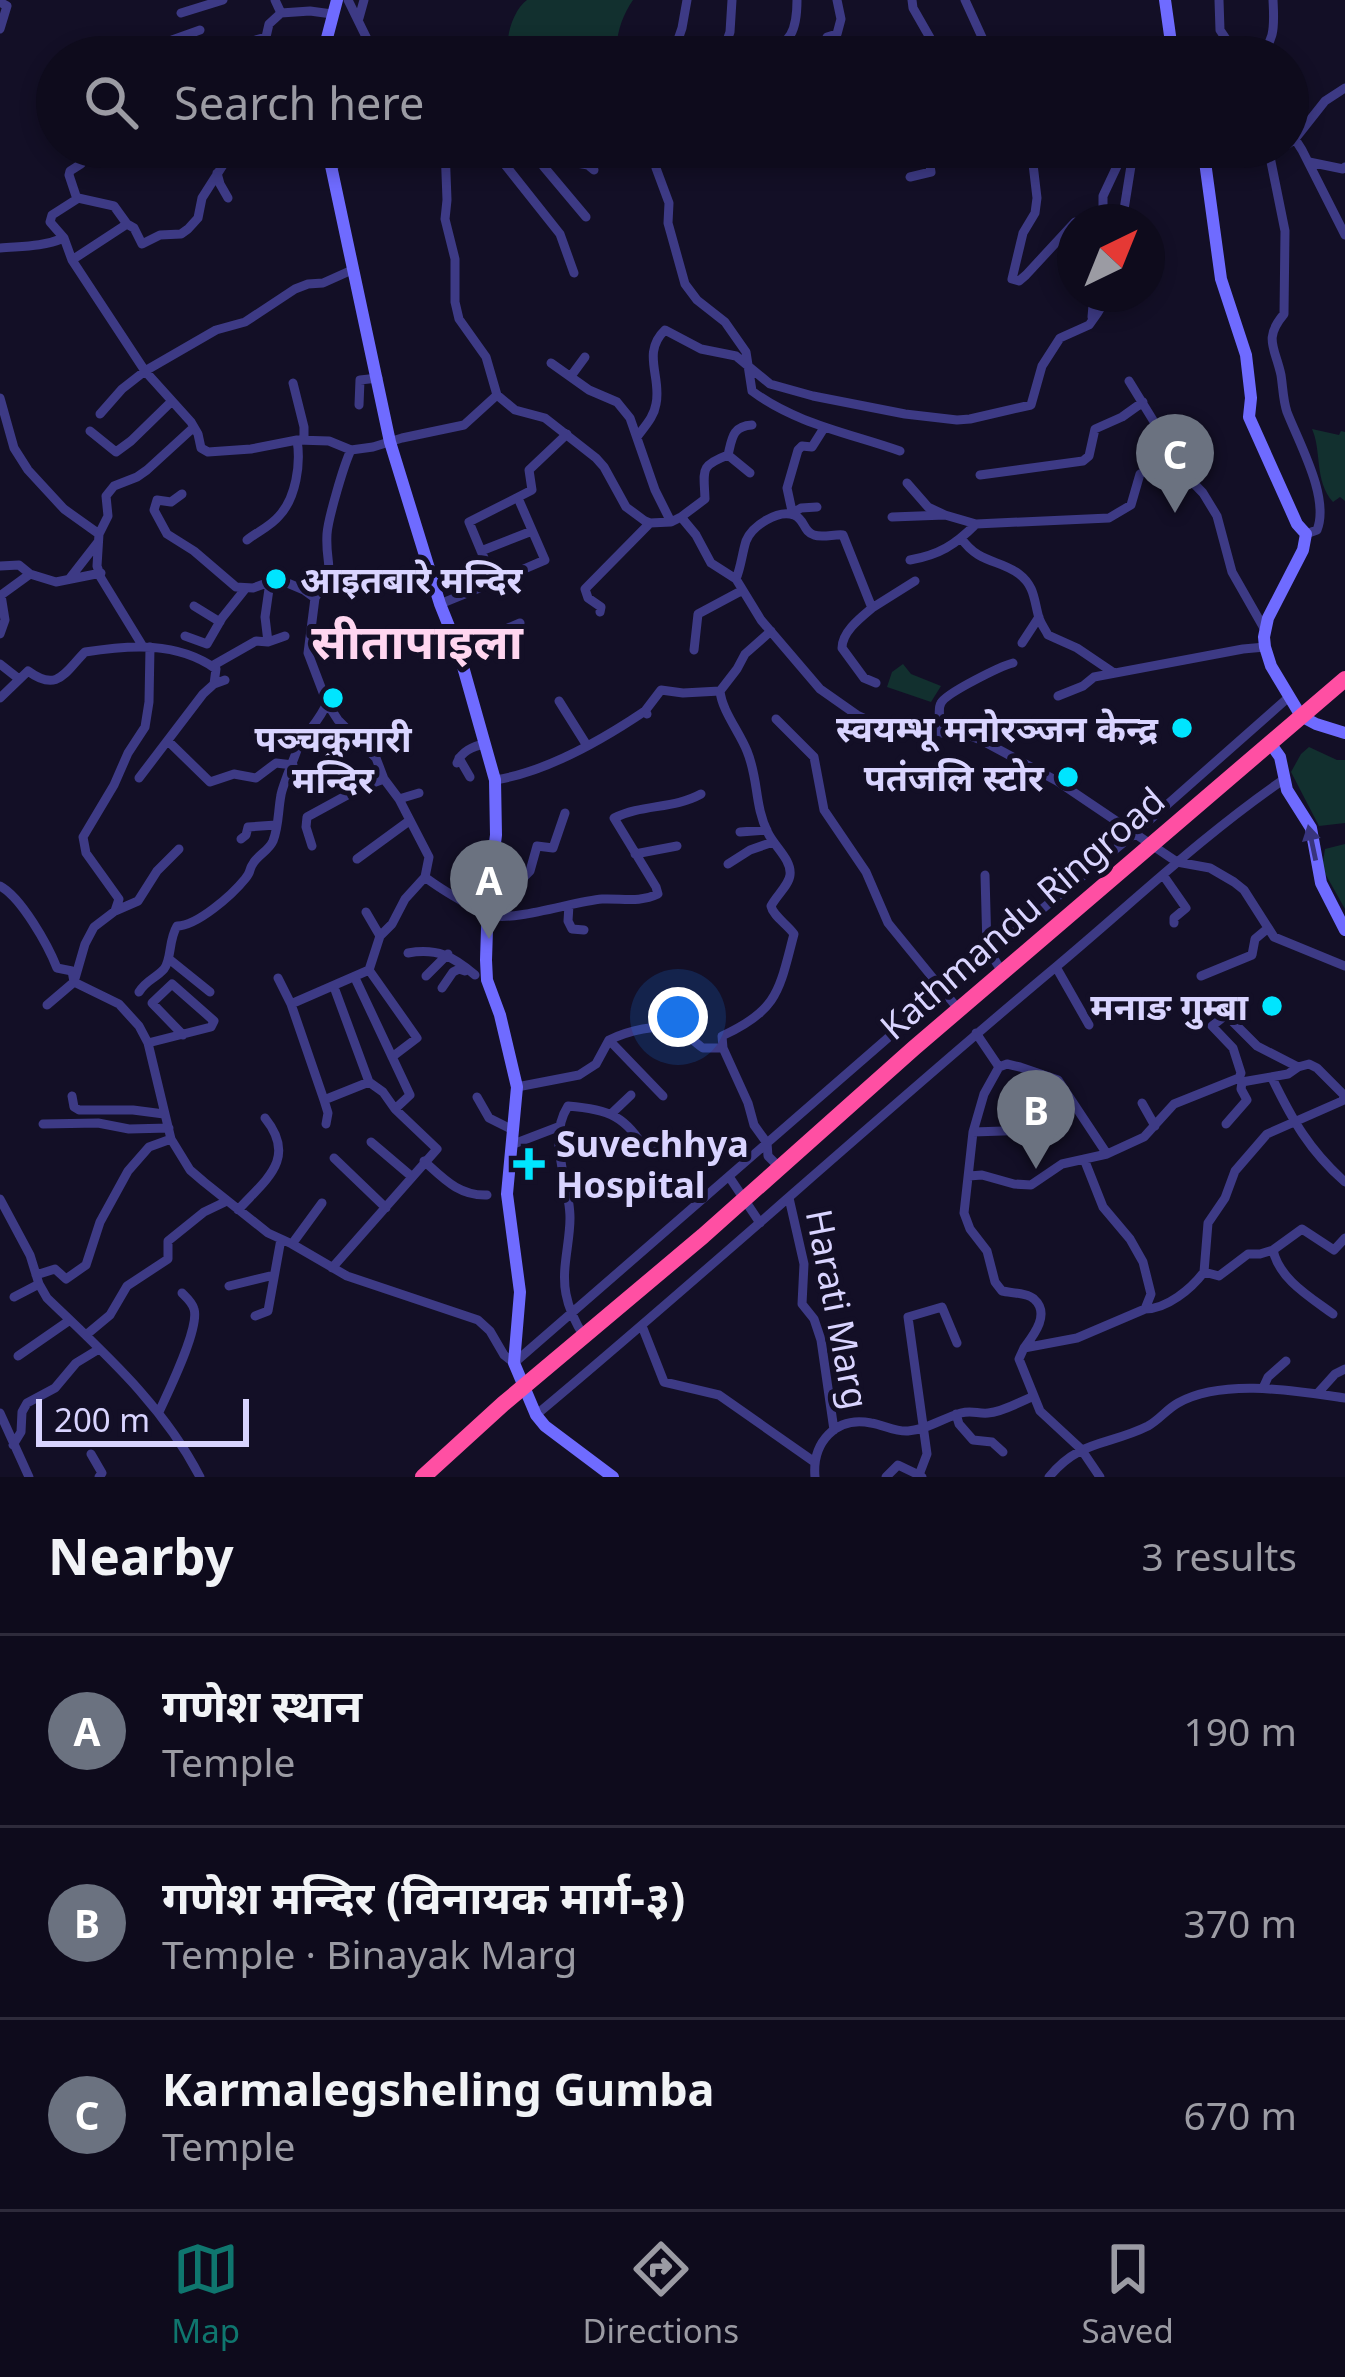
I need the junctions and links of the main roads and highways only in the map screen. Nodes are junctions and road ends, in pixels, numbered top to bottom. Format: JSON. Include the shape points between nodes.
{"nodes":[{"id":1,"x":1165,"y":0,"type":"edge"},
{"id":2,"x":1170,"y":36,"type":"edge"},
{"id":3,"x":332,"y":168,"type":"edge"},
{"id":4,"x":1206,"y":168,"type":"edge"},
{"id":5,"x":1345,"y":679,"type":"edge"},
{"id":6,"x":1301,"y":716,"type":"junction"},
{"id":7,"x":1345,"y":733,"type":"edge"},
{"id":8,"x":1270,"y":743,"type":"junction"},
{"id":9,"x":1345,"y":930,"type":"edge"},
{"id":10,"x":523,"y":1388,"type":"junction"},
{"id":11,"x":423,"y":1477,"type":"edge"},
{"id":12,"x":614,"y":1477,"type":"edge"}],
"edges":[{"from":1,"to":2,"type":"main road"},
{"from":3,"to":10,"type":"main road","via":[[390,442],[495,780],[481,978],[517,1088],[507,1193],[520,1292],[514,1363]]},
{"from":4,"to":6,"type":"main road","via":[[1221,279],[1246,355],[1249,417],[1306,534],[1265,629],[1271,666]]},
{"from":5,"to":6,"type":"highway","name":"Kathmandu Ringroad"},
{"from":6,"to":7,"type":"main road"},
{"from":6,"to":8,"type":"highway","name":"Kathmandu Ringroad"},
{"from":9,"to":8,"type":"main road","one_way":true,"via":[[1321,883],[1311,828]]},
{"from":8,"to":10,"type":"highway","name":"Kathmandu Ringroad"},
{"from":10,"to":11,"type":"highway","name":"Kathmandu Ringroad"},
{"from":10,"to":12,"type":"main road","via":[[545,1426]]}]}
